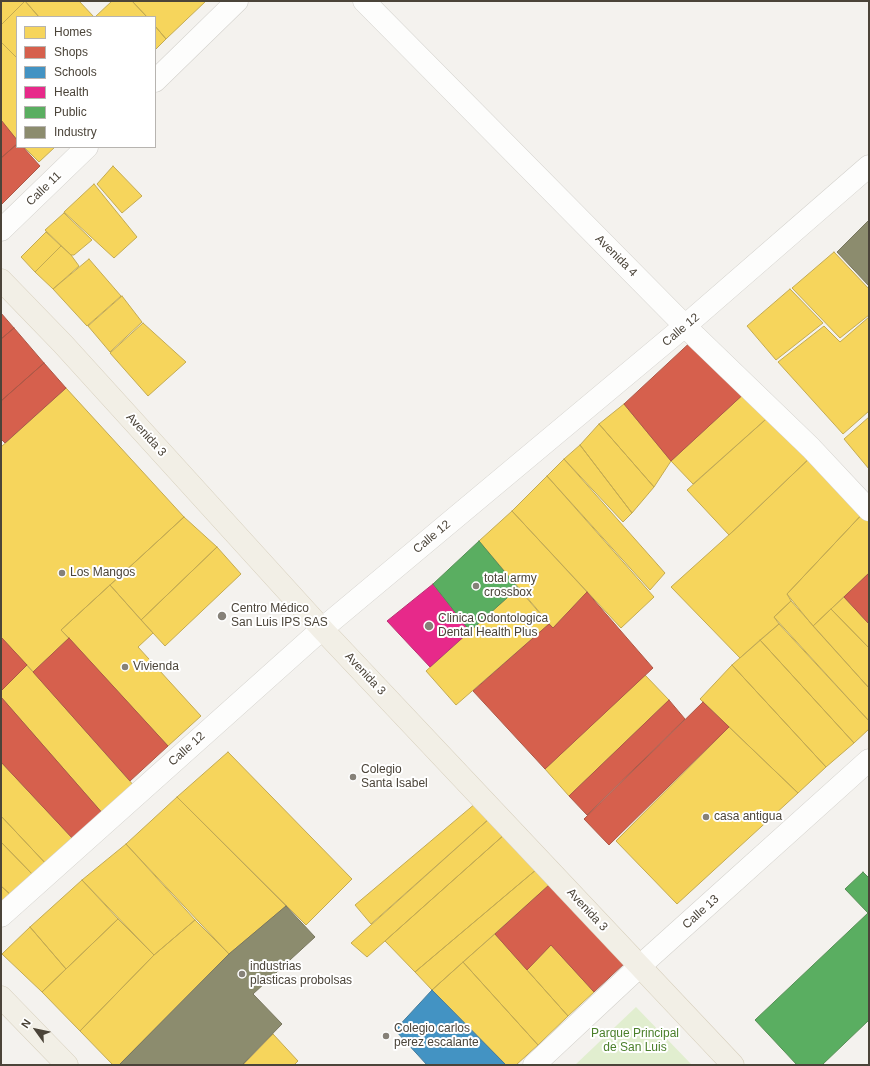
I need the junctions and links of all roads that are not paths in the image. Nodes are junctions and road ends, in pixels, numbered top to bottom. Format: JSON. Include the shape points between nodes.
{"nodes":[{"id":1,"x":237,"y":1,"type":"edge"},
{"id":2,"x":364,"y":1,"type":"edge"},
{"id":3,"x":156,"y":80,"type":"edge"},
{"id":4,"x":86,"y":148,"type":"edge"},
{"id":5,"x":869,"y":166,"type":"edge"},
{"id":6,"x":1,"y":230,"type":"edge"},
{"id":7,"x":1,"y":280,"type":"edge"},
{"id":8,"x":686,"y":325,"type":"junction"},
{"id":9,"x":869,"y":510,"type":"edge"},
{"id":10,"x":322,"y":629,"type":"junction"},
{"id":11,"x":869,"y":760,"type":"edge"},
{"id":12,"x":1,"y":916,"type":"edge"},
{"id":13,"x":640,"y":966,"type":"junction"},
{"id":14,"x":1,"y":997,"type":"edge"},
{"id":15,"x":67,"y":1065,"type":"edge"},
{"id":16,"x":534,"y":1065,"type":"edge"},
{"id":17,"x":732,"y":1065,"type":"edge"}],
"edges":[{"from":1,"to":3,"type":"street"},
{"from":2,"to":8,"type":"street","name":"Avenida 4"},
{"from":4,"to":6,"type":"street","name":"Calle 11"},
{"from":5,"to":8,"type":"street","name":"Calle 12"},
{"from":7,"to":10,"type":"main road","name":"Avenida 3"},
{"from":8,"to":9,"type":"street","name":"Avenida 4","via":[[811,448]]},
{"from":8,"to":10,"type":"street","name":"Calle 12"},
{"from":10,"to":12,"type":"street","name":"Calle 12"},
{"from":10,"to":13,"type":"main road","name":"Avenida 3"},
{"from":11,"to":13,"type":"street","name":"Calle 13"},
{"from":13,"to":16,"type":"street","name":"Calle 13"},
{"from":13,"to":17,"type":"main road","name":"Avenida 3"},
{"from":14,"to":15,"type":"main road"}]}
